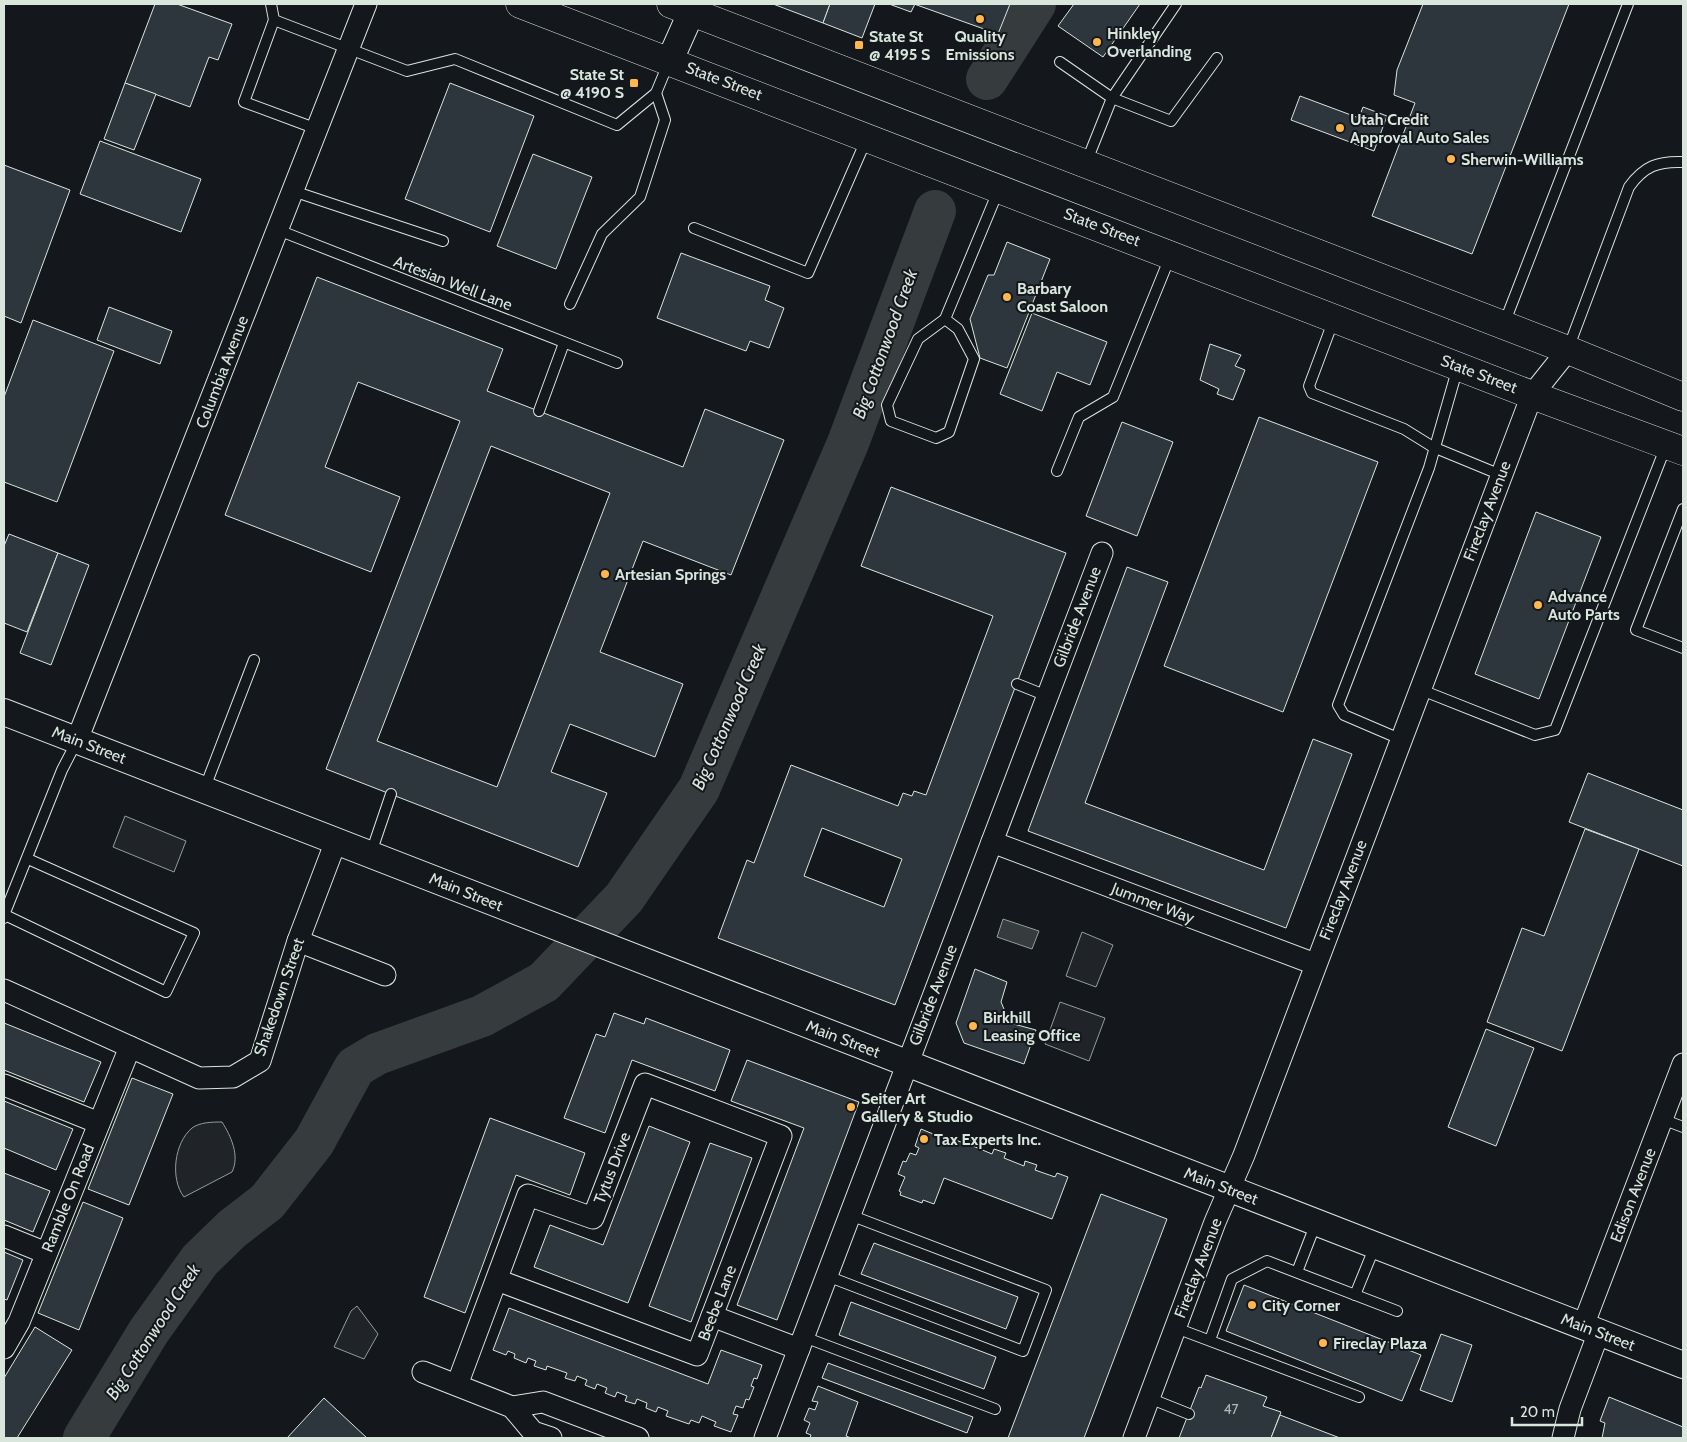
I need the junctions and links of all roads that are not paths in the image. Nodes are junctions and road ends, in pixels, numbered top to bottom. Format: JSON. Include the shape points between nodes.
{"nodes":[{"id":1,"x":271,"y":4,"type":"edge"},
{"id":2,"x":366,"y":4,"type":"edge"},
{"id":3,"x":520,"y":4,"type":"edge"},
{"id":4,"x":1176,"y":4,"type":"edge"},
{"id":5,"x":1628,"y":4,"type":"edge"},
{"id":6,"x":686,"y":6,"type":"edge"},
{"id":7,"x":274,"y":20,"type":"junction"},
{"id":8,"x":349,"y":48,"type":"junction"},
{"id":9,"x":1216,"y":58,"type":"dead end"},
{"id":10,"x":670,"y":60,"type":"junction"},
{"id":11,"x":1060,"y":62,"type":"dead end"},
{"id":12,"x":656,"y":93,"type":"junction"},
{"id":13,"x":1112,"y":98,"type":"junction"},
{"id":14,"x":317,"y":129,"type":"junction"},
{"id":15,"x":867,"y":137,"type":"junction"},
{"id":16,"x":1683,"y":162,"type":"edge"},
{"id":17,"x":1086,"y":164,"type":"junction"},
{"id":18,"x":999,"y":188,"type":"junction"},
{"id":19,"x":293,"y":191,"type":"junction"},
{"id":20,"x":694,"y":228,"type":"dead end"},
{"id":21,"x":278,"y":230,"type":"junction"},
{"id":22,"x":443,"y":241,"type":"dead end"},
{"id":23,"x":1171,"y":254,"type":"junction"},
{"id":24,"x":570,"y":304,"type":"dead end"},
{"id":25,"x":1334,"y":317,"type":"junction"},
{"id":26,"x":945,"y":319,"type":"junction"},
{"id":27,"x":1503,"y":325,"type":"junction"},
{"id":28,"x":564,"y":343,"type":"junction"},
{"id":29,"x":1568,"y":350,"type":"junction"},
{"id":30,"x":617,"y":363,"type":"dead end"},
{"id":31,"x":1458,"y":366,"type":"junction"},
{"id":32,"x":1532,"y":395,"type":"junction"},
{"id":33,"x":1683,"y":398,"type":"edge"},
{"id":34,"x":539,"y":411,"type":"dead end"},
{"id":35,"x":1433,"y":448,"type":"junction"},
{"id":36,"x":1675,"y":448,"type":"edge"},
{"id":37,"x":1057,"y":471,"type":"dead end"},
{"id":38,"x":1501,"y":475,"type":"junction"},
{"id":39,"x":1683,"y":509,"type":"edge"},
{"id":40,"x":1102,"y":553,"type":"dead end"},
{"id":41,"x":1683,"y":648,"type":"edge"},
{"id":42,"x":254,"y":660,"type":"dead end"},
{"id":43,"x":1017,"y":684,"type":"dead end"},
{"id":44,"x":1419,"y":689,"type":"junction"},
{"id":45,"x":1047,"y":696,"type":"junction"},
{"id":46,"x":4,"y":712,"type":"edge"},
{"id":47,"x":1400,"y":739,"type":"junction"},
{"id":48,"x":77,"y":740,"type":"junction"},
{"id":49,"x":204,"y":790,"type":"junction"},
{"id":50,"x":391,"y":794,"type":"dead end"},
{"id":51,"x":336,"y":841,"type":"junction"},
{"id":52,"x":992,"y":842,"type":"junction"},
{"id":53,"x":371,"y":854,"type":"junction"},
{"id":54,"x":28,"y":859,"type":"junction"},
{"id":55,"x":4,"y":916,"type":"edge"},
{"id":56,"x":298,"y":942,"type":"junction"},
{"id":57,"x":1315,"y":964,"type":"junction"},
{"id":58,"x":385,"y":975,"type":"dead end"},
{"id":59,"x":4,"y":990,"type":"edge"},
{"id":60,"x":130,"y":1047,"type":"junction"},
{"id":61,"x":907,"y":1064,"type":"junction"},
{"id":62,"x":1683,"y":1064,"type":"edge"},
{"id":63,"x":4,"y":1085,"type":"edge"},
{"id":64,"x":1662,"y":1119,"type":"junction"},
{"id":65,"x":99,"y":1123,"type":"junction"},
{"id":66,"x":1683,"y":1127,"type":"edge"},
{"id":67,"x":782,"y":1136,"type":"joint"},
{"id":68,"x":1230,"y":1189,"type":"junction"},
{"id":69,"x":850,"y":1215,"type":"junction"},
{"id":70,"x":1316,"y":1223,"type":"junction"},
{"id":71,"x":4,"y":1236,"type":"edge"},
{"id":72,"x":1375,"y":1246,"type":"junction"},
{"id":73,"x":46,"y":1253,"type":"junction"},
{"id":74,"x":1297,"y":1272,"type":"junction"},
{"id":75,"x":827,"y":1276,"type":"junction"},
{"id":76,"x":497,"y":1280,"type":"junction"},
{"id":77,"x":1356,"y":1295,"type":"junction"},
{"id":78,"x":1397,"y":1311,"type":"dead end"},
{"id":79,"x":712,"y":1316,"type":"junction"},
{"id":80,"x":1176,"y":1328,"type":"junction"},
{"id":81,"x":1591,"y":1329,"type":"junction"},
{"id":82,"x":1210,"y":1340,"type":"junction"},
{"id":83,"x":802,"y":1343,"type":"junction"},
{"id":84,"x":4,"y":1348,"type":"edge"},
{"id":85,"x":1683,"y":1365,"type":"edge"},
{"id":86,"x":423,"y":1372,"type":"dead end"},
{"id":87,"x":457,"y":1385,"type":"junction"},
{"id":88,"x":1359,"y":1397,"type":"dead end"},
{"id":89,"x":1149,"y":1398,"type":"junction"},
{"id":90,"x":512,"y":1407,"type":"junction"},
{"id":91,"x":995,"y":1409,"type":"dead end"},
{"id":92,"x":1189,"y":1414,"type":"dead end"},
{"id":93,"x":551,"y":1438,"type":"edge"},
{"id":94,"x":638,"y":1438,"type":"edge"},
{"id":95,"x":765,"y":1438,"type":"edge"},
{"id":96,"x":1134,"y":1438,"type":"edge"},
{"id":97,"x":1562,"y":1438,"type":"edge"}],
"edges":[{"from":1,"to":7,"type":"lane"},
{"from":2,"to":8,"type":"street","name":"Columbia Avenue"},
{"from":3,"to":10,"type":"main road","name":"State Street"},
{"from":4,"to":13,"type":"lane"},
{"from":5,"to":27,"type":"lane"},
{"from":6,"to":10,"type":"street"},
{"from":6,"to":17,"type":"main road"},
{"from":7,"to":8,"type":"lane"},
{"from":7,"to":14,"type":"lane","via":[[244,102]]},
{"from":8,"to":12,"type":"lane","via":[[407,71],[454,59],[617,125]]},
{"from":8,"to":14,"type":"street","name":"Columbia Avenue"},
{"from":9,"to":13,"type":"lane","via":[[1171,121]]},
{"from":10,"to":12,"type":"lane"},
{"from":10,"to":15,"type":"main road","name":"State Street"},
{"from":11,"to":13,"type":"lane"},
{"from":12,"to":24,"type":"lane","via":[[665,120],[640,197],[602,234]]},
{"from":13,"to":17,"type":"lane"},
{"from":14,"to":19,"type":"street","name":"Columbia Avenue"},
{"from":15,"to":18,"type":"main road","name":"State Street"},
{"from":15,"to":20,"type":"lane","via":[[808,273]]},
{"from":16,"to":29,"type":"lane","via":[[1664,161],[1640,172],[1629,187]]},
{"from":17,"to":27,"type":"main road"},
{"from":18,"to":23,"type":"main road","name":"State Street"},
{"from":18,"to":26,"type":"lane"},
{"from":19,"to":21,"type":"street","name":"Columbia Avenue"},
{"from":19,"to":22,"type":"lane"},
{"from":21,"to":28,"type":"lane","name":"Artesian Well Lane"},
{"from":21,"to":48,"type":"street","name":"Columbia Avenue"},
{"from":23,"to":25,"type":"main road","name":"State Street"},
{"from":23,"to":37,"type":"lane","via":[[1113,397],[1079,416]]},
{"from":25,"to":31,"type":"main road","name":"State Street"},
{"from":25,"to":35,"type":"lane","via":[[1309,386],[1312,393],[1404,429]]},
{"from":26,"to":26,"type":"lane","via":[[918,339],[887,405],[891,421],[936,438],[949,432],[974,359],[958,329]]},
{"from":27,"to":29,"type":"main road"},
{"from":28,"to":30,"type":"lane","name":"Artesian Well Lane"},
{"from":28,"to":34,"type":"lane"},
{"from":29,"to":32,"type":"street","name":"Fireclay Avenue"},
{"from":29,"to":33,"type":"main road"},
{"from":31,"to":32,"type":"main road","name":"State Street"},
{"from":31,"to":35,"type":"lane"},
{"from":32,"to":36,"type":"main road","name":"State Street"},
{"from":32,"to":38,"type":"street","name":"Fireclay Avenue"},
{"from":35,"to":38,"type":"lane"},
{"from":35,"to":47,"type":"lane","via":[[1429,468],[1338,705],[1344,715]]},
{"from":36,"to":44,"type":"lane","via":[[1640,512],[1555,730],[1535,735]]},
{"from":38,"to":44,"type":"street","name":"Fireclay Avenue"},
{"from":39,"to":41,"type":"lane","via":[[1636,630]]},
{"from":40,"to":45,"type":"street","name":"Gilbride Avenue"},
{"from":42,"to":49,"type":"lane"},
{"from":43,"to":45,"type":"lane"},
{"from":44,"to":47,"type":"street","name":"Fireclay Avenue"},
{"from":45,"to":52,"type":"street","name":"Gilbride Avenue"},
{"from":46,"to":48,"type":"street","name":"Main Street"},
{"from":47,"to":57,"type":"street","name":"Fireclay Avenue"},
{"from":48,"to":49,"type":"street","name":"Main Street"},
{"from":48,"to":54,"type":"lane"},
{"from":49,"to":51,"type":"street","name":"Main Street"},
{"from":50,"to":53,"type":"lane"},
{"from":51,"to":53,"type":"street","name":"Main Street"},
{"from":51,"to":56,"type":"street","name":"Shakedown Street"},
{"from":52,"to":57,"type":"street","name":"Jummer Way"},
{"from":52,"to":61,"type":"street","name":"Gilbride Avenue"},
{"from":53,"to":61,"type":"street","name":"Main Street"},
{"from":54,"to":55,"type":"lane"},
{"from":54,"to":55,"type":"lane","via":[[194,933],[166,992]]},
{"from":56,"to":58,"type":"street"},
{"from":56,"to":60,"type":"street","name":"Shakedown Street","via":[[260,1061],[232,1077],[199,1078]]},
{"from":57,"to":68,"type":"street","name":"Fireclay Avenue"},
{"from":59,"to":60,"type":"street","name":"Shakedown Street"},
{"from":60,"to":65,"type":"street","name":"Ramble On Road"},
{"from":61,"to":68,"type":"street","name":"Main Street"},
{"from":61,"to":69,"type":"street","name":"Gilbride Avenue"},
{"from":62,"to":64,"type":"street","name":"Edison Avenue"},
{"from":63,"to":65,"type":"street"},
{"from":64,"to":66,"type":"lane"},
{"from":64,"to":81,"type":"street","name":"Edison Avenue"},
{"from":65,"to":73,"type":"street","name":"Ramble On Road"},
{"from":67,"to":76,"type":"street","name":"Tytus Drive","via":[[645,1084],[593,1218],[528,1194]]},
{"from":67,"to":79,"type":"street","name":"Beebe Lane"},
{"from":68,"to":70,"type":"street","name":"Main Street"},
{"from":68,"to":80,"type":"street","name":"Fireclay Avenue"},
{"from":69,"to":75,"type":"street","name":"Gilbride Avenue"},
{"from":69,"to":75,"type":"lane","via":[[1046,1290],[1023,1351]]},
{"from":70,"to":72,"type":"street","name":"Main Street"},
{"from":70,"to":74,"type":"lane"},
{"from":71,"to":73,"type":"street"},
{"from":72,"to":77,"type":"lane"},
{"from":72,"to":81,"type":"street","name":"Main Street"},
{"from":73,"to":84,"type":"street","name":"Ramble On Road","via":[[19,1322]]},
{"from":74,"to":77,"type":"lane"},
{"from":74,"to":82,"type":"lane","via":[[1267,1262],[1232,1279]]},
{"from":75,"to":83,"type":"street","name":"Gilbride Avenue"},
{"from":76,"to":79,"type":"street","name":"Beebe Lane","via":[[697,1355]]},
{"from":76,"to":87,"type":"street","name":"Tytus Drive"},
{"from":77,"to":78,"type":"lane"},
{"from":79,"to":83,"type":"street"},
{"from":80,"to":82,"type":"lane"},
{"from":80,"to":89,"type":"street","name":"Fireclay Avenue"},
{"from":81,"to":85,"type":"street","name":"Main Street"},
{"from":81,"to":97,"type":"street","name":"Edison Avenue"},
{"from":82,"to":88,"type":"lane"},
{"from":83,"to":91,"type":"lane"},
{"from":83,"to":95,"type":"street","name":"Gilbride Avenue"},
{"from":86,"to":87,"type":"street"},
{"from":87,"to":90,"type":"street"},
{"from":89,"to":92,"type":"lane"},
{"from":89,"to":96,"type":"street","name":"Fireclay Avenue"},
{"from":90,"to":93,"type":"street","via":[[533,1432]]},
{"from":90,"to":94,"type":"street","via":[[543,1402]]}]}
